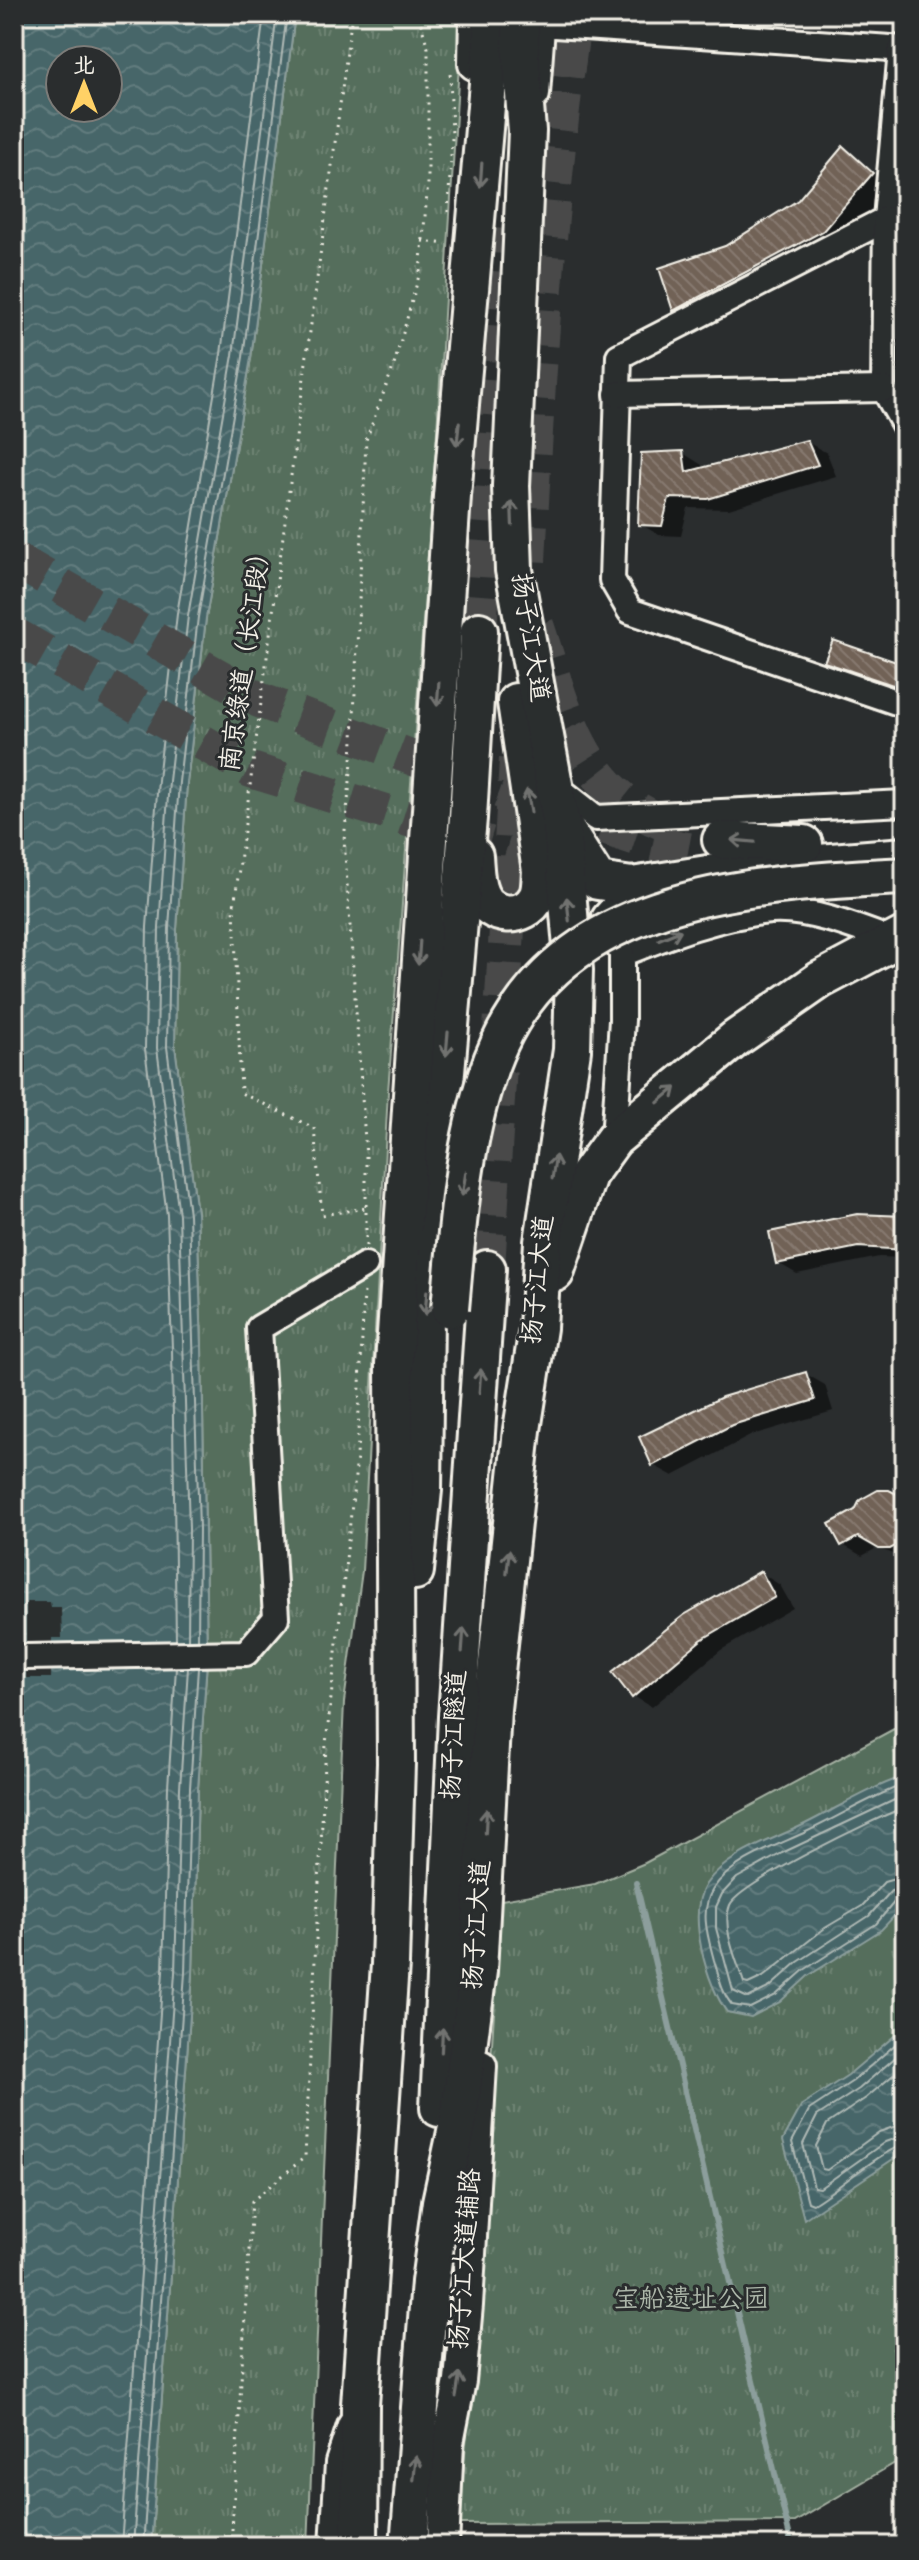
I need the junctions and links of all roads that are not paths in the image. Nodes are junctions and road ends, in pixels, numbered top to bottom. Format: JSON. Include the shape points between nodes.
{"nodes":[{"id":1,"x":475,"y":14,"type":"edge"},
{"id":2,"x":494,"y":14,"type":"edge"},
{"id":3,"x":534,"y":17,"type":"edge"},
{"id":4,"x":903,"y":50,"type":"edge"},
{"id":5,"x":485,"y":123,"type":"junction"},
{"id":6,"x":886,"y":219,"type":"junction"},
{"id":7,"x":884,"y":389,"type":"junction"},
{"id":8,"x":617,"y":394,"type":"junction"},
{"id":9,"x":905,"y":426,"type":"edge"},
{"id":10,"x":514,"y":570,"type":"junction"},
{"id":11,"x":479,"y":631,"type":"tunnel mouth"},
{"id":12,"x":905,"y":705,"type":"edge"},
{"id":13,"x":554,"y":785,"type":"junction"},
{"id":14,"x":905,"y":803,"type":"edge"},
{"id":15,"x":468,"y":818,"type":"junction"},
{"id":16,"x":561,"y":822,"type":"junction"},
{"id":17,"x":721,"y":840,"type":"dead end"},
{"id":18,"x":905,"y":840,"type":"edge"},
{"id":19,"x":905,"y":856,"type":"edge"},
{"id":20,"x":905,"y":876,"type":"edge"},
{"id":21,"x":632,"y":886,"type":"junction"},
{"id":22,"x":898,"y":938,"type":"edge"},
{"id":23,"x":622,"y":954,"type":"junction"},
{"id":24,"x":614,"y":1139,"type":"junction"},
{"id":25,"x":365,"y":1265,"type":"road end"},
{"id":26,"x":487,"y":1269,"type":"tunnel mouth"},
{"id":27,"x":538,"y":1328,"type":"junction"},
{"id":28,"x":423,"y":1490,"type":"junction"},
{"id":29,"x":26,"y":1657,"type":"dead end"},
{"id":30,"x":396,"y":1763,"type":"junction"},
{"id":31,"x":478,"y":1971,"type":"junction"},
{"id":32,"x":441,"y":2202,"type":"junction"},
{"id":33,"x":360,"y":2405,"type":"junction"},
{"id":34,"x":336,"y":2546,"type":"edge"},
{"id":35,"x":359,"y":2546,"type":"edge"},
{"id":36,"x":409,"y":2546,"type":"edge"},
{"id":37,"x":443,"y":2546,"type":"edge"}],
"edges":[{"from":1,"to":5,"type":"main road","via":[[474,72]]},
{"from":2,"to":5,"type":"highway"},
{"from":3,"to":4,"type":"street"},
{"from":10,"to":3,"type":"highway","name":"扬子江大道","one_way":true,"via":[[511,486],[527,131],[520,45]]},
{"from":4,"to":6,"type":"street"},
{"from":5,"to":30,"type":"highway","one_way":true,"via":[[452,496],[394,1364]]},
{"from":6,"to":7,"type":"street"},
{"from":6,"to":8,"type":"street","via":[[619,356]]},
{"from":7,"to":8,"type":"street"},
{"from":7,"to":9,"type":"street"},
{"from":8,"to":12,"type":"street","via":[[612,580],[630,611]]},
{"from":10,"to":13,"type":"highway","name":"扬子江大道"},
{"from":15,"to":10,"type":"highway","one_way":true,"via":[[480,894],[487,906],[500,913],[526,910],[536,898],[541,871],[522,765],[511,652]]},
{"from":11,"to":15,"type":"highway"},
{"from":13,"to":14,"type":"street","via":[[596,818]]},
{"from":13,"to":16,"type":"highway","name":"扬子江大道"},
{"from":15,"to":28,"type":"highway","one_way":true,"via":[[425,1314]]},
{"from":16,"to":21,"type":"highway","via":[[598,881]]},
{"from":27,"to":16,"type":"highway","name":"扬子江大道","one_way":true,"via":[[543,1242],[572,1050],[574,970]]},
{"from":18,"to":17,"type":"highway","one_way":true},
{"from":19,"to":21,"type":"highway","via":[[733,870]]},
{"from":20,"to":28,"type":"highway","one_way":true,"bridge":true,"via":[[690,898],[608,930],[566,958],[534,989],[508,1025],[487,1074],[472,1131]]},
{"from":21,"to":23,"type":"street","via":[[605,916]]},
{"from":23,"to":22,"type":"street","one_way":true,"via":[[686,929],[773,911]]},
{"from":24,"to":22,"type":"highway","one_way":true,"via":[[735,1039],[820,980]]},
{"from":23,"to":24,"type":"street"},
{"from":24,"to":27,"type":"highway","via":[[588,1175]]},
{"from":25,"to":29,"type":"street","via":[[259,1328],[276,1618],[246,1653]]},
{"from":32,"to":26,"type":"highway","name":"扬子江隧道","one_way":true,"via":[[438,2117],[456,1747]]},
{"from":31,"to":27,"type":"highway","name":"扬子江大道","one_way":true,"via":[[492,1709]]},
{"from":28,"to":30,"type":"highway"},
{"from":30,"to":33,"type":"highway","via":[[390,1964]]},
{"from":31,"to":32,"type":"highway","name":"扬子江大道","via":[[458,2123]]},
{"from":37,"to":31,"type":"main road","name":"扬子江大道辅路","one_way":true,"via":[[448,2443],[467,2305],[482,2052]]},
{"from":36,"to":32,"type":"highway","name":"扬子江大道","one_way":true},
{"from":33,"to":34,"type":"main road","via":[[341,2463]]},
{"from":33,"to":35,"type":"highway"}]}
